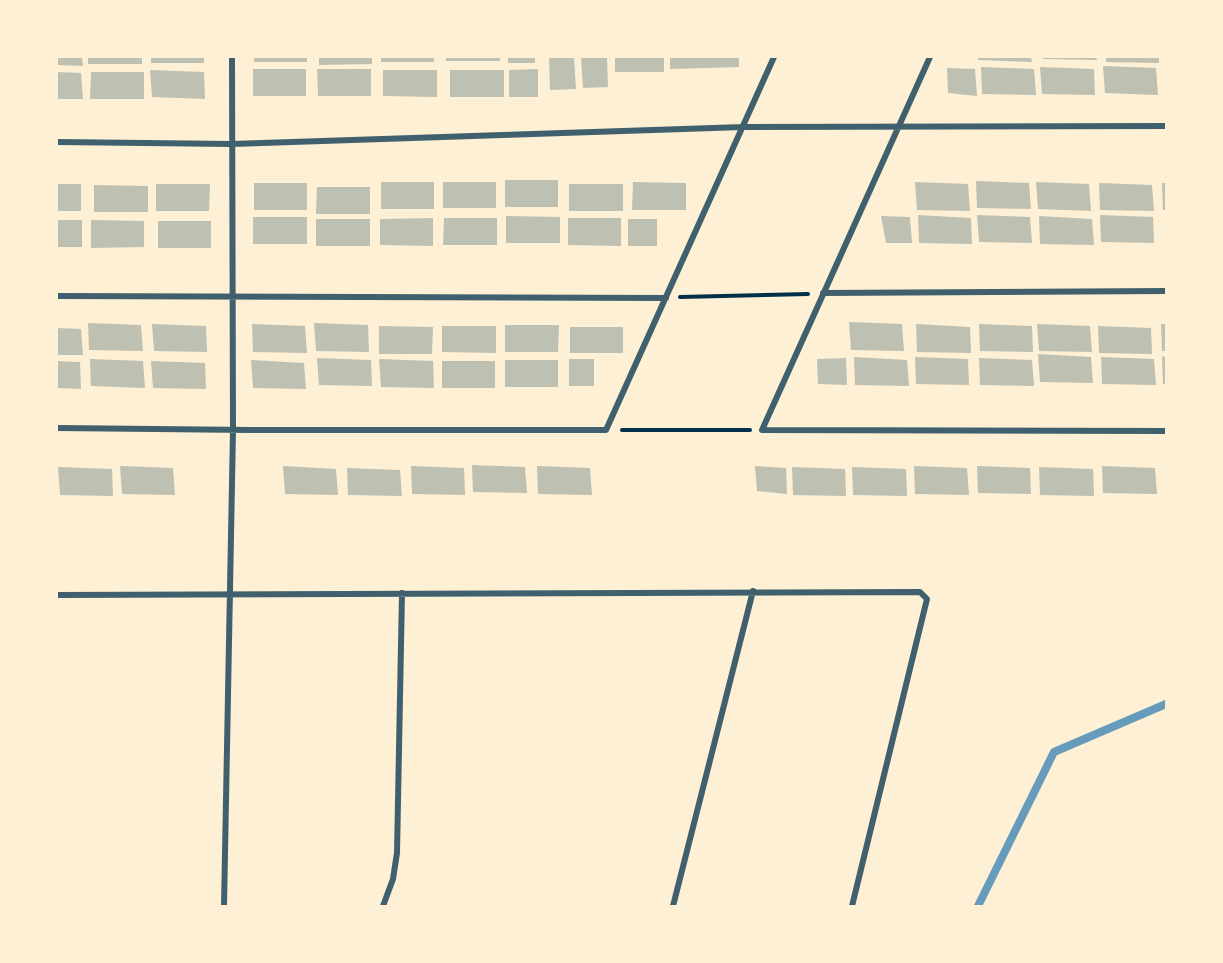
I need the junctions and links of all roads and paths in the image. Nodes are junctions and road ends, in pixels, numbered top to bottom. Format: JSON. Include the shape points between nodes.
{"nodes":[{"id":1,"x":232,"y":57,"type":"edge"},
{"id":2,"x":774,"y":57,"type":"edge"},
{"id":3,"x":930,"y":57,"type":"edge"},
{"id":4,"x":899,"y":126,"type":"junction"},
{"id":5,"x":1166,"y":126,"type":"edge"},
{"id":6,"x":743,"y":127,"type":"junction"},
{"id":7,"x":57,"y":142,"type":"edge"},
{"id":8,"x":232,"y":144,"type":"junction"},
{"id":9,"x":1166,"y":291,"type":"edge"},
{"id":10,"x":823,"y":293,"type":"junction"},
{"id":11,"x":57,"y":296,"type":"edge"},
{"id":12,"x":233,"y":298,"type":"junction"},
{"id":13,"x":666,"y":298,"type":"junction"},
{"id":14,"x":57,"y":428,"type":"edge"},
{"id":15,"x":233,"y":430,"type":"junction"},
{"id":16,"x":606,"y":430,"type":"junction"},
{"id":17,"x":762,"y":430,"type":"junction"},
{"id":18,"x":1166,"y":431,"type":"edge"},
{"id":19,"x":753,"y":591,"type":"junction"},
{"id":20,"x":402,"y":593,"type":"junction"},
{"id":21,"x":228,"y":594,"type":"junction"},
{"id":22,"x":57,"y":595,"type":"edge"},
{"id":23,"x":224,"y":906,"type":"edge"},
{"id":24,"x":383,"y":906,"type":"edge"},
{"id":25,"x":672,"y":906,"type":"edge"},
{"id":26,"x":852,"y":906,"type":"edge"}],
"edges":[{"from":1,"to":8,"type":"street"},
{"from":2,"to":6,"type":"street"},
{"from":3,"to":4,"type":"street"},
{"from":4,"to":5,"type":"street"},
{"from":4,"to":6,"type":"street"},
{"from":4,"to":10,"type":"street"},
{"from":6,"to":8,"type":"street"},
{"from":6,"to":13,"type":"street"},
{"from":7,"to":8,"type":"street"},
{"from":8,"to":12,"type":"street"},
{"from":9,"to":10,"type":"street"},
{"from":10,"to":13,"type":"path"},
{"from":10,"to":17,"type":"street"},
{"from":11,"to":12,"type":"street"},
{"from":12,"to":13,"type":"street"},
{"from":12,"to":15,"type":"street"},
{"from":13,"to":16,"type":"street"},
{"from":14,"to":15,"type":"street"},
{"from":15,"to":16,"type":"street"},
{"from":15,"to":21,"type":"street"},
{"from":16,"to":17,"type":"path"},
{"from":17,"to":18,"type":"street"},
{"from":19,"to":20,"type":"street"},
{"from":19,"to":25,"type":"street"},
{"from":19,"to":26,"type":"street","via":[[920,592],[927,599]]},
{"from":20,"to":21,"type":"street"},
{"from":20,"to":24,"type":"street","via":[[397,853]]},
{"from":21,"to":22,"type":"street"},
{"from":21,"to":23,"type":"street"}]}
